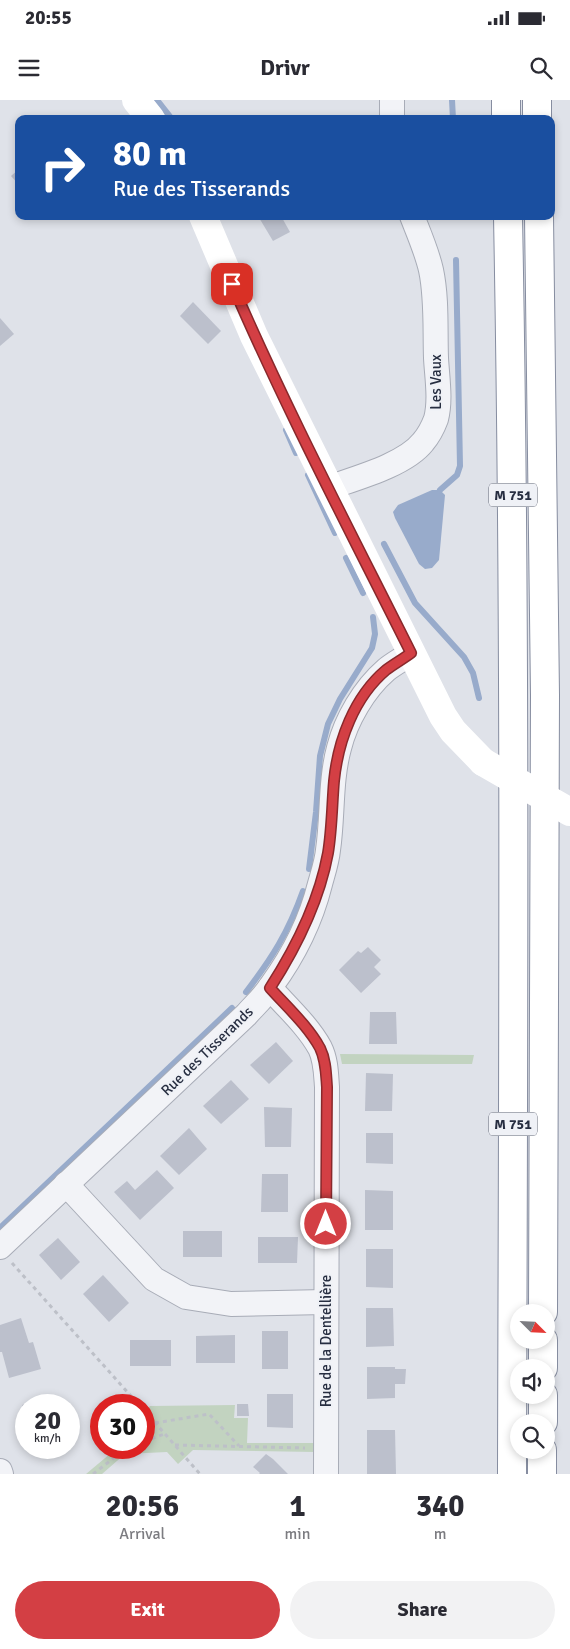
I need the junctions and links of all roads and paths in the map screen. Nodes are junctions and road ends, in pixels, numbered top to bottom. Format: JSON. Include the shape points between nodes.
{"nodes":[{"id":1,"x":136,"y":100,"type":"edge"},
{"id":2,"x":392,"y":100,"type":"edge"},
{"id":3,"x":506,"y":100,"type":"edge"},
{"id":4,"x":537,"y":100,"type":"edge"},
{"id":5,"x":148,"y":115,"type":"edge"},
{"id":6,"x":392,"y":115,"type":"edge"},
{"id":7,"x":506,"y":115,"type":"edge"},
{"id":8,"x":537,"y":115,"type":"edge"},
{"id":9,"x":205,"y":220,"type":"edge"},
{"id":10,"x":413,"y":220,"type":"edge"},
{"id":11,"x":508,"y":220,"type":"edge"},
{"id":12,"x":539,"y":220,"type":"edge"},
{"id":13,"x":328,"y":488,"type":"junction"},
{"id":14,"x":411,"y":653,"type":"junction"},
{"id":15,"x":570,"y":812,"type":"edge"},
{"id":16,"x":270,"y":988,"type":"junction"},
{"id":17,"x":66,"y":1184,"type":"junction"},
{"id":18,"x":3,"y":1252,"type":"edge"},
{"id":19,"x":326,"y":1302,"type":"junction"},
{"id":20,"x":543,"y":1304,"type":"edge"},
{"id":21,"x":129,"y":1394,"type":"edge"},
{"id":22,"x":155,"y":1423,"type":"joint"},
{"id":23,"x":165,"y":1434,"type":"junction"},
{"id":24,"x":155,"y":1437,"type":"edge"},
{"id":25,"x":175,"y":1445,"type":"junction"},
{"id":26,"x":239,"y":1446,"type":"junction"},
{"id":27,"x":326,"y":1448,"type":"junction"},
{"id":28,"x":113,"y":1459,"type":"edge"},
{"id":29,"x":542,"y":1459,"type":"edge"},
{"id":30,"x":93,"y":1474,"type":"edge"},
{"id":31,"x":200,"y":1474,"type":"edge"},
{"id":32,"x":326,"y":1474,"type":"edge"},
{"id":33,"x":512,"y":1474,"type":"edge"},
{"id":34,"x":542,"y":1474,"type":"edge"}],
"edges":[{"from":1,"to":5,"type":"main road"},
{"from":2,"to":6,"type":"street"},
{"from":3,"to":7,"type":"main road"},
{"from":4,"to":8,"type":"main road"},
{"from":9,"to":13,"type":"main road","via":[[254,336]]},
{"from":10,"to":13,"type":"street","name":"Les Vaux","via":[[432,280],[436,418],[427,436],[413,452]]},
{"from":11,"to":33,"type":"main road","number":"M 751","via":[[514,695]]},
{"from":12,"to":20,"type":"main road","number":"M 751","via":[[545,694]]},
{"from":13,"to":14,"type":"main road"},
{"from":14,"to":15,"type":"main road","bridge":true,"via":[[443,716],[483,762]]},
{"from":14,"to":16,"type":"street","name":"Rue des Tisserands","via":[[386,670],[371,686],[347,725],[339,748],[328,851],[320,886],[291,956]]},
{"from":16,"to":17,"type":"street","name":"Rue des Tisserands","via":[[246,1015]]},
{"from":16,"to":19,"type":"street","name":"Rue de la Dentellière","via":[[310,1034],[321,1050],[326,1068]]},
{"from":17,"to":18,"type":"street","name":"Rue des Tisserands"},
{"from":17,"to":19,"type":"street","via":[[154,1279],[186,1297],[231,1304]]},
{"from":18,"to":21,"type":"path"},
{"from":19,"to":27,"type":"street","name":"Rue de la Dentellière"},
{"from":22,"to":23,"type":"path"},
{"from":22,"to":26,"type":"path","via":[[208,1414]]},
{"from":23,"to":24,"type":"path"},
{"from":23,"to":25,"type":"path"},
{"from":25,"to":26,"type":"path"},
{"from":25,"to":31,"type":"path"},
{"from":26,"to":27,"type":"path"},
{"from":27,"to":32,"type":"street","name":"Rue de la Dentellière"},
{"from":28,"to":30,"type":"path"},
{"from":29,"to":34,"type":"main road"}]}
